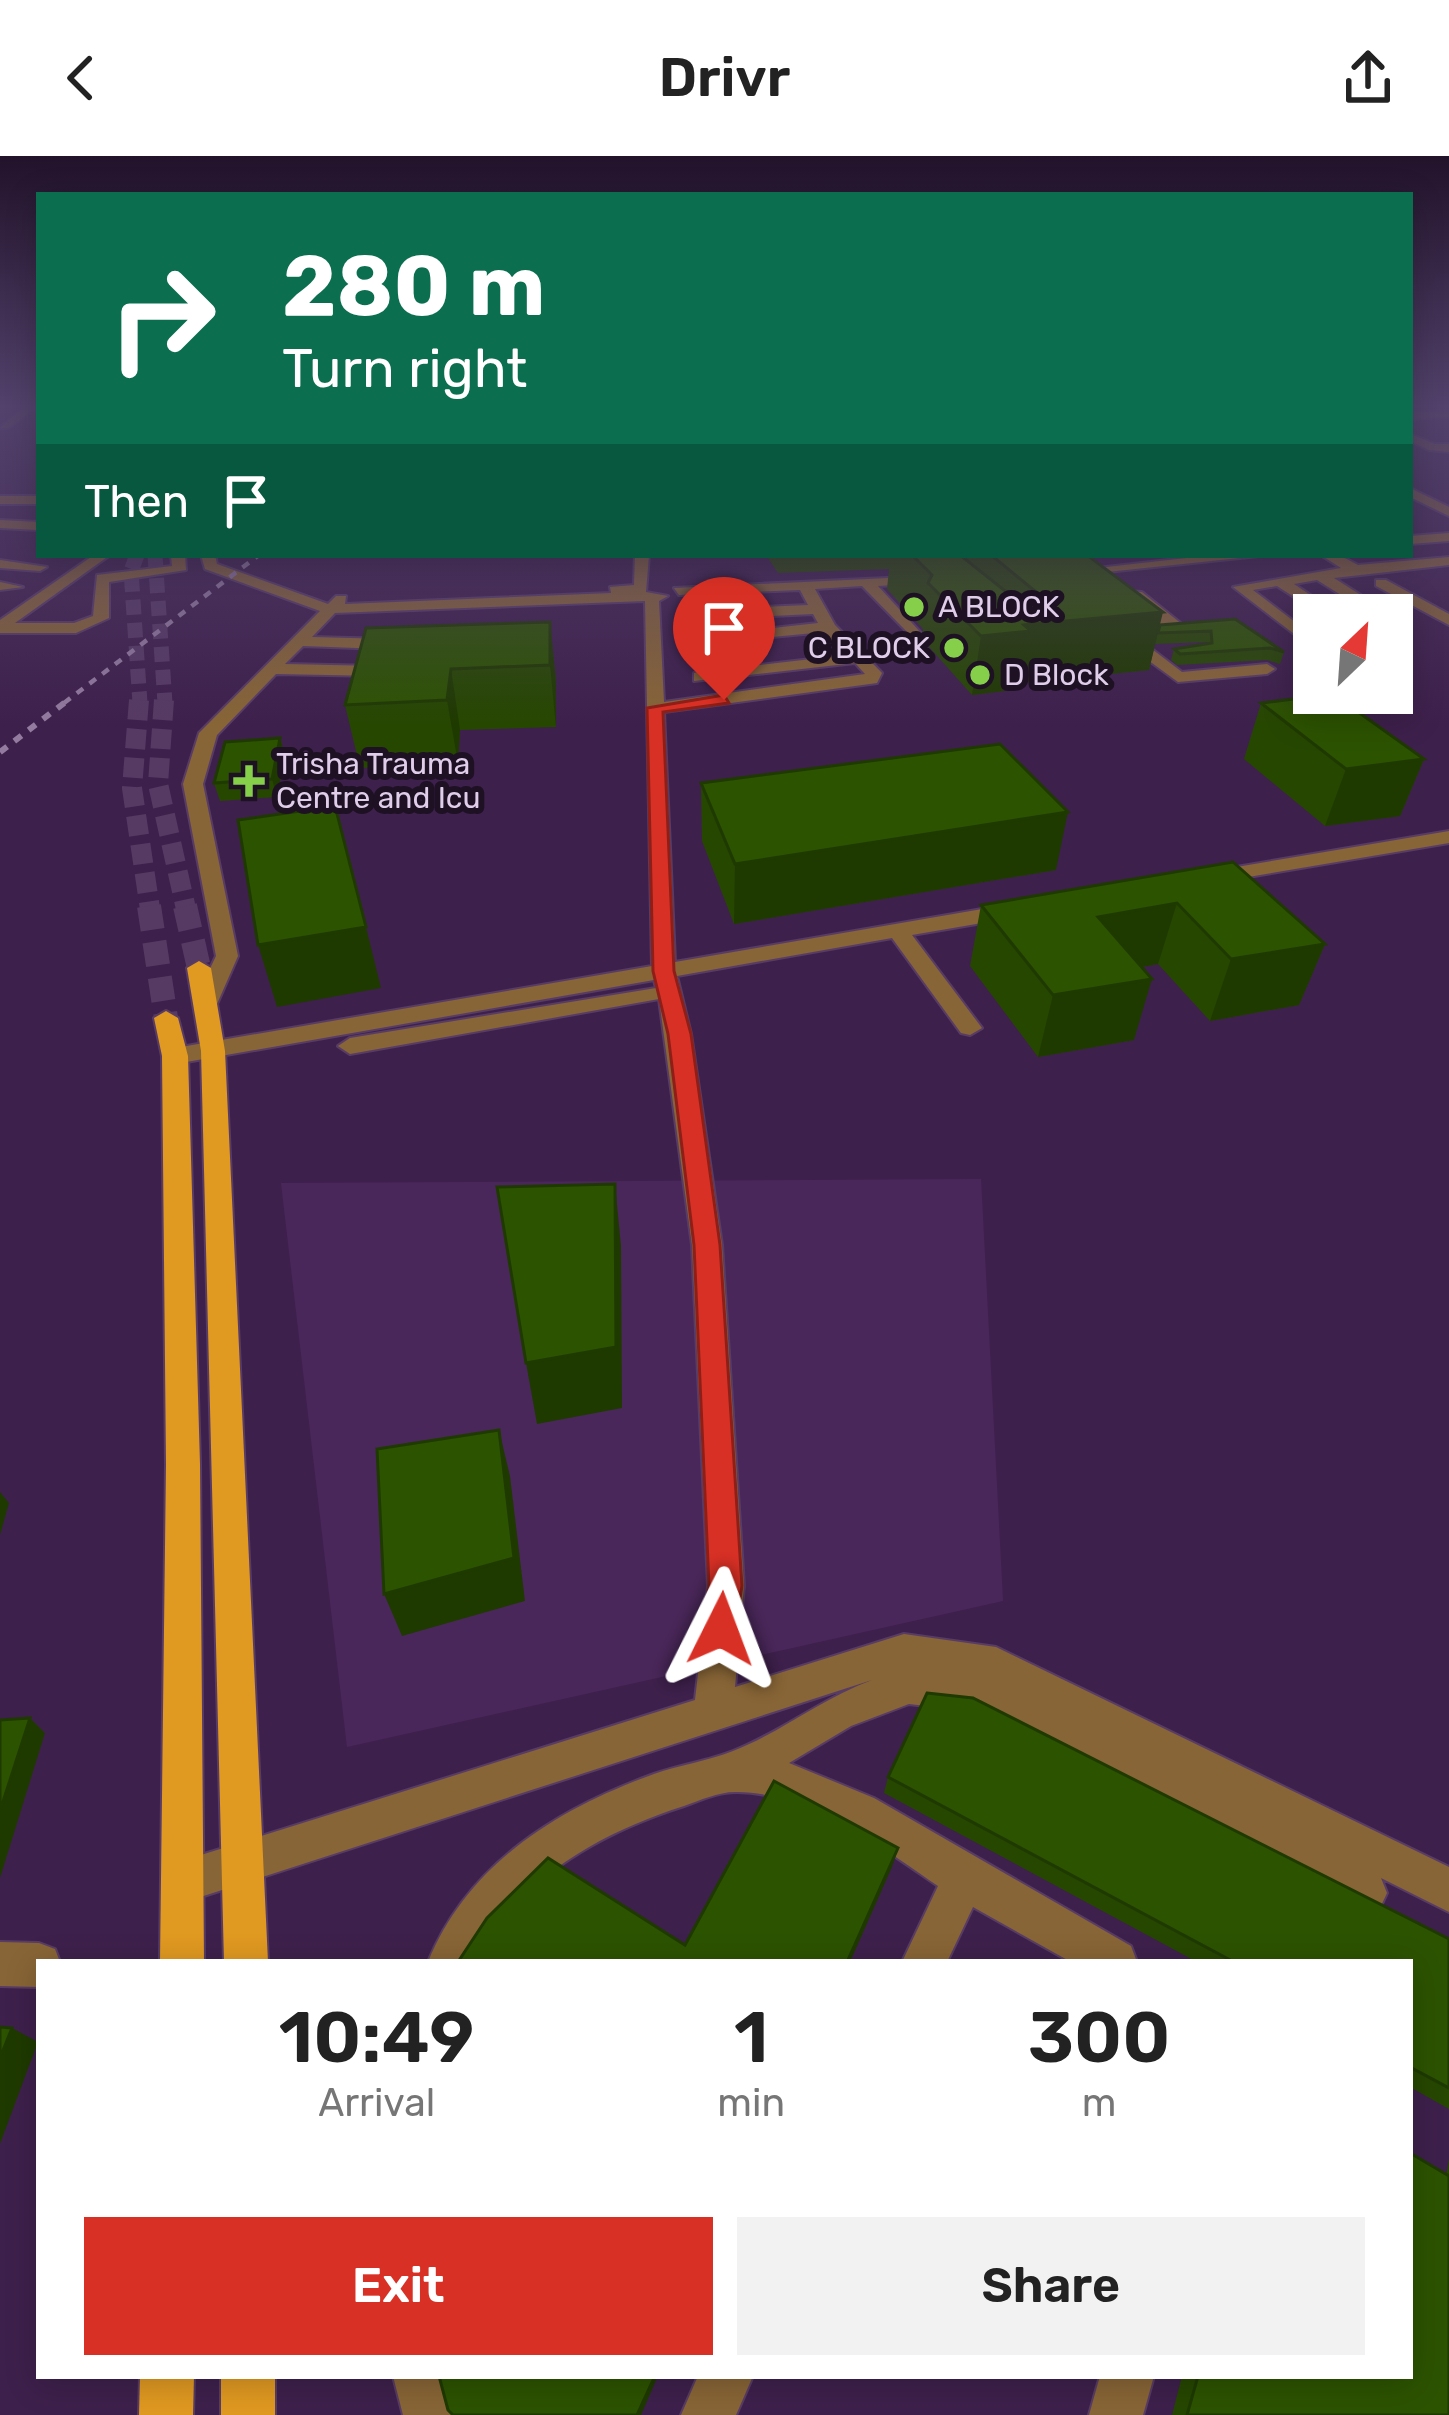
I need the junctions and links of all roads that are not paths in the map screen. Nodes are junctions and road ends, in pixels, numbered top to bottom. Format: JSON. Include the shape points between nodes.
{"nodes":[{"id":1,"x":0,"y":524,"type":"edge"},
{"id":2,"x":36,"y":526,"type":"edge"},
{"id":3,"x":1449,"y":537,"type":"edge"},
{"id":4,"x":1413,"y":540,"type":"edge"},
{"id":5,"x":99,"y":558,"type":"edge"},
{"id":6,"x":178,"y":558,"type":"edge"},
{"id":7,"x":209,"y":558,"type":"edge"},
{"id":8,"x":227,"y":558,"type":"edge"},
{"id":9,"x":643,"y":558,"type":"edge"},
{"id":10,"x":655,"y":558,"type":"edge"},
{"id":11,"x":1202,"y":558,"type":"edge"},
{"id":12,"x":1334,"y":558,"type":"edge"},
{"id":13,"x":1163,"y":560,"type":"edge"},
{"id":14,"x":1449,"y":561,"type":"edge"},
{"id":15,"x":0,"y":564,"type":"edge"},
{"id":16,"x":1409,"y":565,"type":"junction"},
{"id":17,"x":40,"y":567,"type":"dead end"},
{"id":18,"x":1356,"y":570,"type":"junction"},
{"id":19,"x":1319,"y":575,"type":"junction"},
{"id":20,"x":1429,"y":576,"type":"dead end"},
{"id":21,"x":1054,"y":579,"type":"edge"},
{"id":22,"x":1278,"y":580,"type":"junction"},
{"id":23,"x":866,"y":582,"type":"junction"},
{"id":24,"x":1381,"y":583,"type":"dead end"},
{"id":25,"x":806,"y":585,"type":"junction"},
{"id":26,"x":951,"y":586,"type":"edge"},
{"id":27,"x":1172,"y":591,"type":"dead end"},
{"id":28,"x":1300,"y":594,"type":"edge"},
{"id":29,"x":1350,"y":594,"type":"edge"},
{"id":30,"x":651,"y":595,"type":"junction"},
{"id":31,"x":1137,"y":595,"type":"junction"},
{"id":32,"x":1099,"y":598,"type":"edge"},
{"id":33,"x":334,"y":604,"type":"junction"},
{"id":34,"x":818,"y":609,"type":"junction"},
{"id":35,"x":716,"y":614,"type":"dead end"},
{"id":36,"x":1196,"y":623,"type":"edge"},
{"id":37,"x":1425,"y":623,"type":"dead end"},
{"id":38,"x":1175,"y":625,"type":"junction"},
{"id":39,"x":828,"y":627,"type":"junction"},
{"id":40,"x":1293,"y":627,"type":"edge"},
{"id":41,"x":0,"y":628,"type":"edge"},
{"id":42,"x":914,"y":634,"type":"dead end"},
{"id":43,"x":1293,"y":640,"type":"edge"},
{"id":44,"x":297,"y":641,"type":"junction"},
{"id":45,"x":693,"y":642,"type":"dead end"},
{"id":46,"x":1274,"y":642,"type":"edge"},
{"id":47,"x":1181,"y":650,"type":"edge"},
{"id":48,"x":1147,"y":654,"type":"junction"},
{"id":49,"x":859,"y":658,"type":"junction"},
{"id":50,"x":270,"y":669,"type":"junction"},
{"id":51,"x":1267,"y":669,"type":"dead end"},
{"id":52,"x":700,"y":677,"type":"dead end"},
{"id":53,"x":655,"y":708,"type":"junction"},
{"id":54,"x":1449,"y":837,"type":"edge"},
{"id":55,"x":1449,"y":853,"type":"edge"},
{"id":56,"x":1039,"y":916,"type":"edge"},
{"id":57,"x":903,"y":939,"type":"junction"},
{"id":58,"x":199,"y":968,"type":"tunnel mouth"},
{"id":59,"x":666,"y":981,"type":"junction"},
{"id":60,"x":205,"y":1004,"type":"junction"},
{"id":61,"x":166,"y":1018,"type":"tunnel mouth"},
{"id":62,"x":970,"y":1028,"type":"dead end"},
{"id":63,"x":213,"y":1060,"type":"junction"},
{"id":64,"x":175,"y":1065,"type":"junction"},
{"id":65,"x":713,"y":1715,"type":"junction"},
{"id":66,"x":739,"y":1771,"type":"junction"},
{"id":67,"x":245,"y":1862,"type":"junction"},
{"id":68,"x":964,"y":1878,"type":"junction"},
{"id":69,"x":185,"y":1881,"type":"junction"},
{"id":70,"x":1449,"y":1890,"type":"edge"},
{"id":71,"x":1365,"y":1893,"type":"edge"},
{"id":72,"x":182,"y":1959,"type":"edge"},
{"id":73,"x":246,"y":1959,"type":"edge"},
{"id":74,"x":451,"y":1959,"type":"edge"},
{"id":75,"x":925,"y":1959,"type":"edge"},
{"id":76,"x":1110,"y":1959,"type":"edge"},
{"id":77,"x":0,"y":1964,"type":"edge"},
{"id":78,"x":36,"y":1965,"type":"edge"},
{"id":79,"x":167,"y":2379,"type":"edge"},
{"id":80,"x":248,"y":2379,"type":"edge"},
{"id":81,"x":421,"y":2379,"type":"edge"},
{"id":82,"x":725,"y":2379,"type":"edge"},
{"id":83,"x":1126,"y":2379,"type":"edge"},
{"id":84,"x":166,"y":2415,"type":"edge"},
{"id":85,"x":248,"y":2415,"type":"edge"},
{"id":86,"x":430,"y":2415,"type":"edge"},
{"id":87,"x":708,"y":2415,"type":"edge"},
{"id":88,"x":1116,"y":2415,"type":"edge"}],
"edges":[{"from":1,"to":2,"type":"street"},
{"from":3,"to":4,"type":"street"},
{"from":5,"to":41,"type":"street"},
{"from":6,"to":41,"type":"street","via":[[179,570],[102,578],[101,618],[76,628]]},
{"from":7,"to":33,"type":"street","via":[[210,566]]},
{"from":8,"to":33,"type":"street"},
{"from":9,"to":30,"type":"street"},
{"from":10,"to":30,"type":"street"},
{"from":11,"to":13,"type":"street"},
{"from":12,"to":18,"type":"street"},
{"from":13,"to":21,"type":"street"},
{"from":14,"to":16,"type":"street"},
{"from":15,"to":17,"type":"street"},
{"from":16,"to":18,"type":"street"},
{"from":16,"to":20,"type":"street"},
{"from":18,"to":19,"type":"street"},
{"from":19,"to":22,"type":"street"},
{"from":19,"to":29,"type":"street"},
{"from":22,"to":28,"type":"street"},
{"from":22,"to":40,"type":"street","via":[[1240,592]]},
{"from":23,"to":25,"type":"street"},
{"from":23,"to":26,"type":"street","via":[[933,579]]},
{"from":23,"to":42,"type":"street"},
{"from":24,"to":37,"type":"street","via":[[1449,620]]},
{"from":25,"to":30,"type":"street"},
{"from":25,"to":34,"type":"street"},
{"from":27,"to":31,"type":"street"},
{"from":30,"to":33,"type":"street"},
{"from":30,"to":53,"type":"street"},
{"from":31,"to":32,"type":"street"},
{"from":31,"to":38,"type":"street"},
{"from":33,"to":44,"type":"street"},
{"from":34,"to":35,"type":"street"},
{"from":34,"to":39,"type":"street"},
{"from":36,"to":38,"type":"street"},
{"from":38,"to":48,"type":"street","via":[[1111,625]]},
{"from":39,"to":45,"type":"street"},
{"from":39,"to":49,"type":"street"},
{"from":43,"to":46,"type":"street"},
{"from":44,"to":50,"type":"street"},
{"from":44,"to":50,"type":"street","via":[[388,644],[401,652],[379,671]]},
{"from":47,"to":48,"type":"street"},
{"from":48,"to":51,"type":"street","via":[[1178,677]]},
{"from":49,"to":52,"type":"street"},
{"from":49,"to":53,"type":"street","via":[[874,673],[862,683]]},
{"from":50,"to":60,"type":"street","via":[[208,733],[193,784],[227,956]]},
{"from":53,"to":59,"type":"street"},
{"from":54,"to":55,"type":"street","via":[[1199,890]]},
{"from":56,"to":57,"type":"street"},
{"from":57,"to":59,"type":"street"},
{"from":57,"to":62,"type":"street"},
{"from":58,"to":60,"type":"main road"},
{"from":59,"to":63,"type":"street"},
{"from":59,"to":65,"type":"street","via":[[707,1245],[725,1586]]},
{"from":60,"to":63,"type":"main road"},
{"from":61,"to":64,"type":"main road"},
{"from":63,"to":64,"type":"street"},
{"from":63,"to":67,"type":"main road"},
{"from":64,"to":69,"type":"main road"},
{"from":65,"to":67,"type":"street"},
{"from":65,"to":70,"type":"street","via":[[904,1652],[996,1665]]},
{"from":66,"to":68,"type":"street","via":[[855,1806]]},
{"from":66,"to":71,"type":"street","via":[[838,1712],[909,1684],[972,1693]]},
{"from":66,"to":74,"type":"street","via":[[634,1799],[535,1852]]},
{"from":67,"to":69,"type":"street"},
{"from":67,"to":73,"type":"main road"},
{"from":68,"to":75,"type":"street"},
{"from":68,"to":76,"type":"street"},
{"from":69,"to":72,"type":"main road"},
{"from":77,"to":78,"type":"street"},
{"from":79,"to":84,"type":"main road"},
{"from":80,"to":85,"type":"main road"},
{"from":81,"to":86,"type":"street"},
{"from":82,"to":87,"type":"street"},
{"from":83,"to":88,"type":"street"}]}
